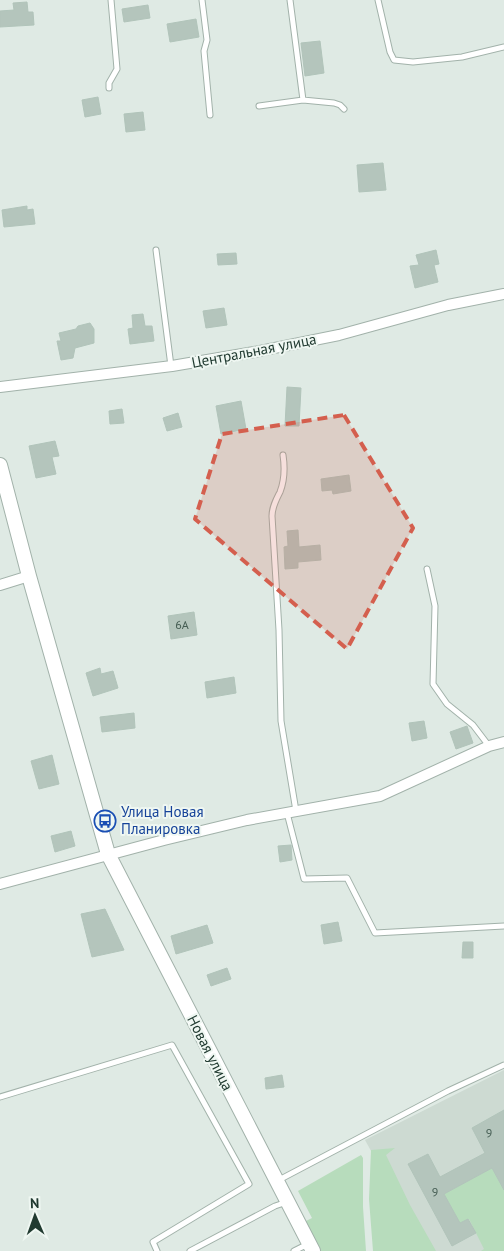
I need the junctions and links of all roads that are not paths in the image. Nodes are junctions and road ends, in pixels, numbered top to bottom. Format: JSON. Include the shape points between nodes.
{"nodes":[{"id":1,"x":111,"y":0,"type":"edge"},
{"id":2,"x":202,"y":0,"type":"edge"},
{"id":3,"x":290,"y":0,"type":"edge"},
{"id":4,"x":378,"y":0,"type":"edge"},
{"id":5,"x":504,"y":46,"type":"edge"},
{"id":6,"x":109,"y":88,"type":"dead end"},
{"id":7,"x":303,"y":100,"type":"junction"},
{"id":8,"x":259,"y":106,"type":"dead end"},
{"id":9,"x":344,"y":109,"type":"dead end"},
{"id":10,"x":210,"y":115,"type":"dead end"},
{"id":11,"x":156,"y":250,"type":"dead end"},
{"id":12,"x":504,"y":295,"type":"edge"},
{"id":13,"x":172,"y":366,"type":"junction"},
{"id":14,"x":0,"y":387,"type":"edge"},
{"id":15,"x":283,"y":455,"type":"dead end"},
{"id":16,"x":0,"y":465,"type":"edge"},
{"id":17,"x":427,"y":569,"type":"dead end"},
{"id":18,"x":29,"y":576,"type":"junction"},
{"id":19,"x":0,"y":585,"type":"edge"},
{"id":20,"x":504,"y":742,"type":"edge"},
{"id":21,"x":489,"y":746,"type":"junction"},
{"id":22,"x":292,"y":812,"type":"junction"},
{"id":23,"x":108,"y":854,"type":"junction"},
{"id":24,"x":0,"y":883,"type":"edge"},
{"id":25,"x":504,"y":926,"type":"edge"},
{"id":26,"x":504,"y":1066,"type":"edge"},
{"id":27,"x":0,"y":1097,"type":"edge"},
{"id":28,"x":277,"y":1182,"type":"junction"},
{"id":29,"x":287,"y":1202,"type":"junction"},
{"id":30,"x":311,"y":1247,"type":"edge"},
{"id":31,"x":157,"y":1251,"type":"edge"},
{"id":32,"x":190,"y":1251,"type":"edge"},
{"id":33,"x":294,"y":1251,"type":"edge"}],
"edges":[{"from":1,"to":6,"type":"lane","via":[[117,69]]},
{"from":2,"to":10,"type":"lane"},
{"from":3,"to":7,"type":"lane"},
{"from":4,"to":5,"type":"lane","via":[[394,60],[413,62],[462,57]]},
{"from":7,"to":8,"type":"lane"},
{"from":7,"to":9,"type":"lane","via":[[334,103]]},
{"from":11,"to":13,"type":"lane"},
{"from":12,"to":13,"type":"street","name":"Центральная улица","via":[[448,305],[338,335]]},
{"from":13,"to":14,"type":"street","name":"Центральная улица"},
{"from":15,"to":22,"type":"lane","via":[[285,469],[272,516],[281,721]]},
{"from":16,"to":18,"type":"street","name":"Новая улица"},
{"from":17,"to":21,"type":"lane","via":[[435,606],[433,684],[447,704],[473,724]]},
{"from":18,"to":19,"type":"street"},
{"from":18,"to":23,"type":"street","name":"Новая улица"},
{"from":20,"to":21,"type":"street"},
{"from":21,"to":22,"type":"street","via":[[380,796]]},
{"from":22,"to":23,"type":"street"},
{"from":22,"to":25,"type":"lane","via":[[304,879],[347,878],[375,933]]},
{"from":23,"to":24,"type":"street"},
{"from":23,"to":28,"type":"street","name":"Новая улица"},
{"from":26,"to":28,"type":"lane","via":[[448,1091]]},
{"from":27,"to":31,"type":"lane","via":[[172,1045],[249,1184],[153,1242]]},
{"from":28,"to":29,"type":"street","name":"Новая улица"},
{"from":29,"to":30,"type":"street","name":"Новая улица"},
{"from":29,"to":32,"type":"lane"},
{"from":30,"to":33,"type":"lane"}]}
